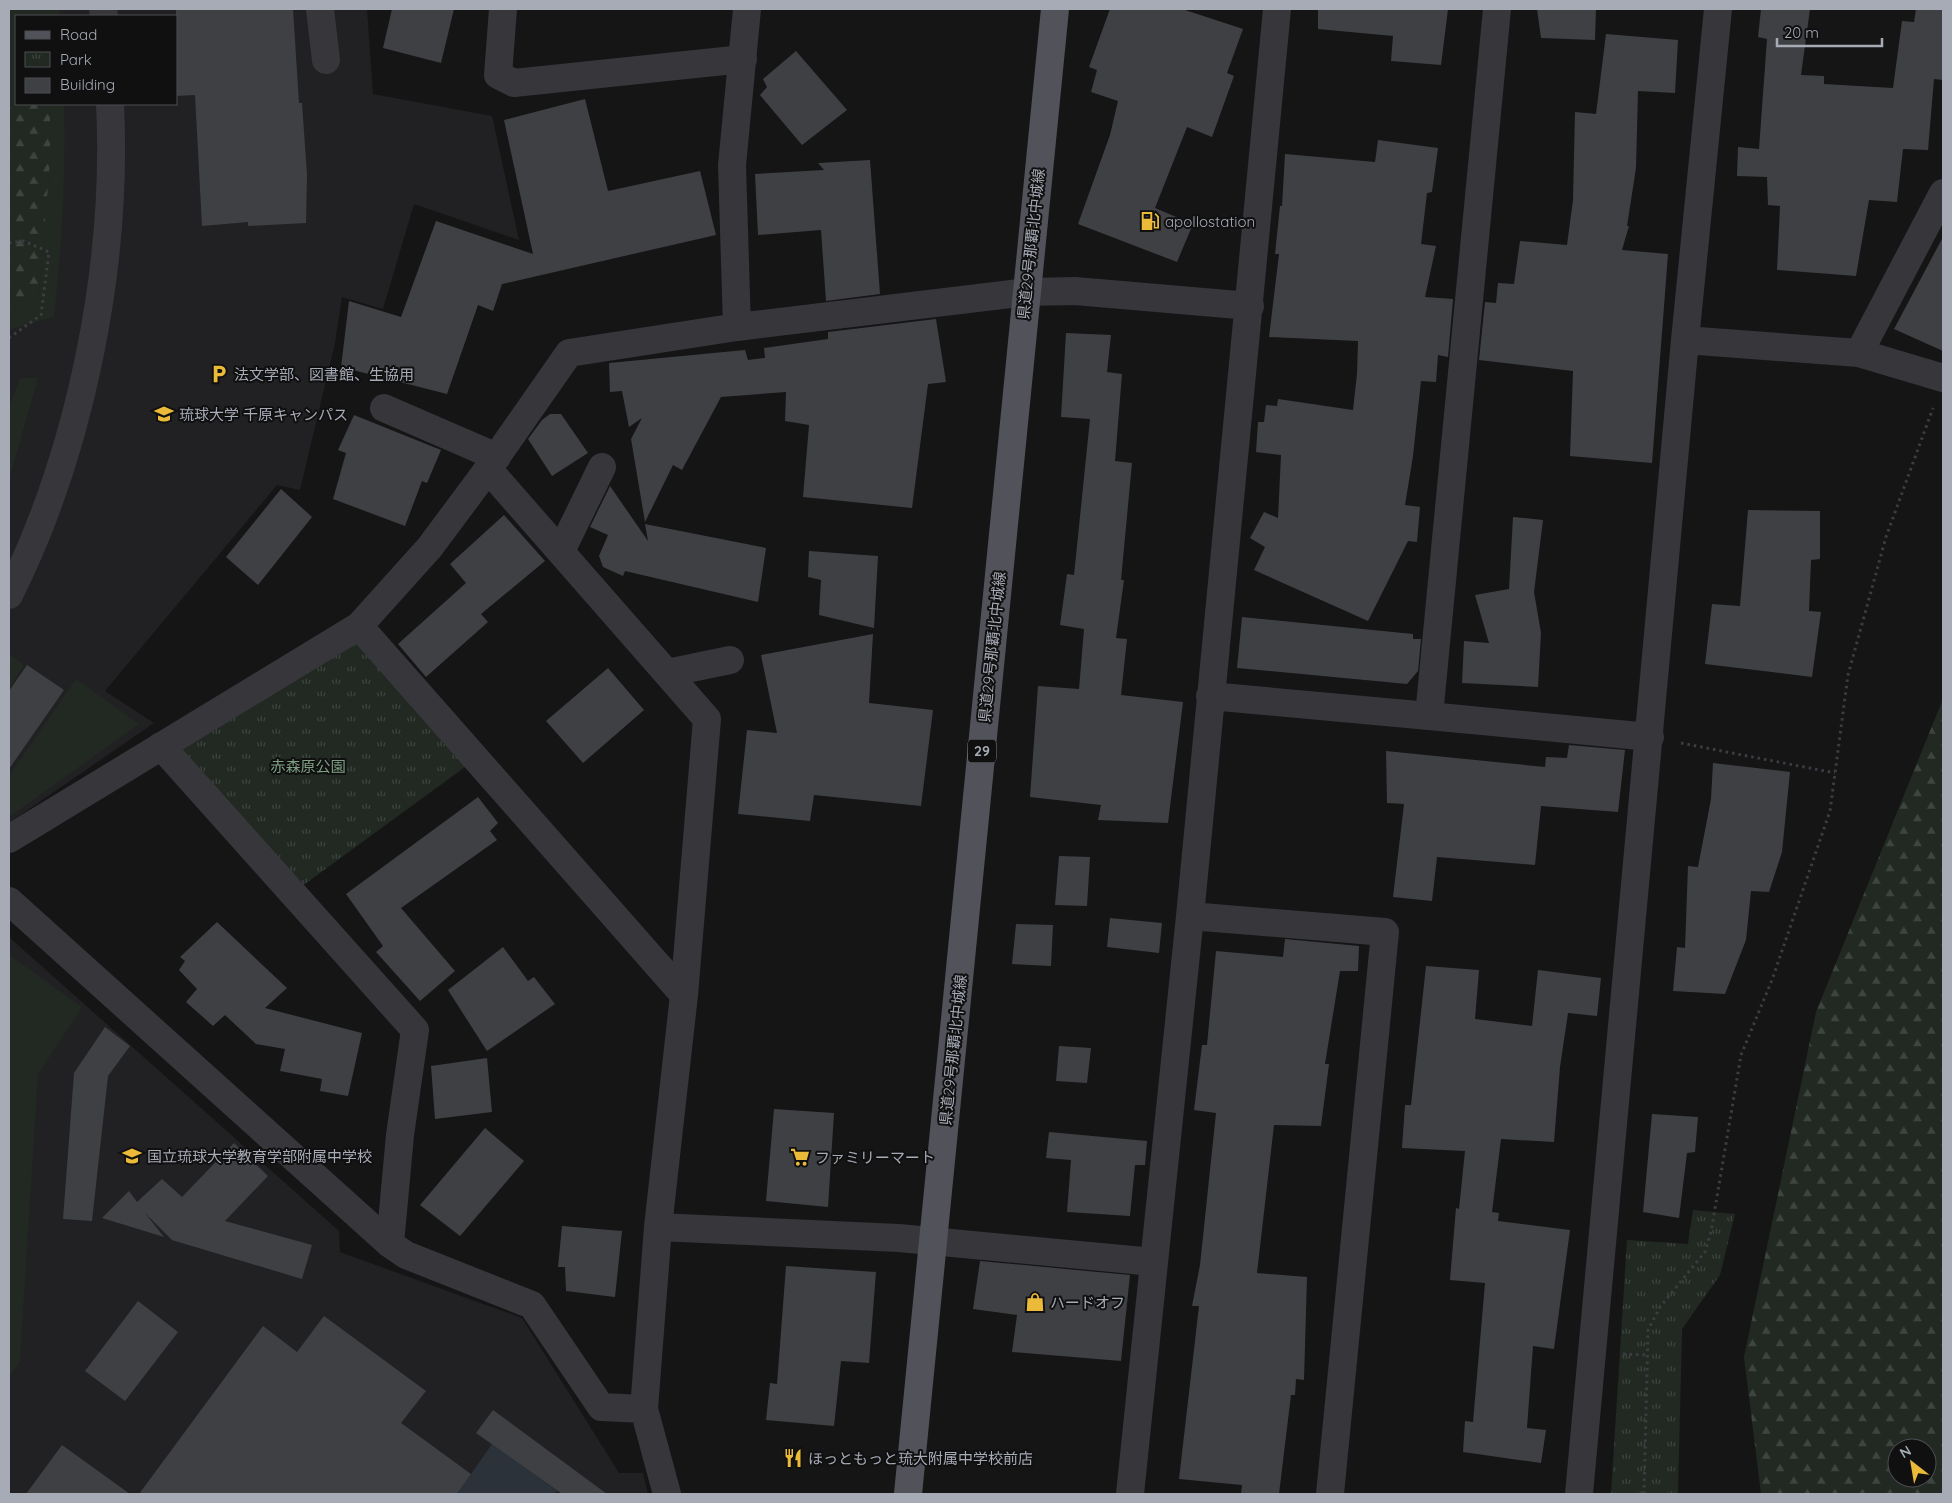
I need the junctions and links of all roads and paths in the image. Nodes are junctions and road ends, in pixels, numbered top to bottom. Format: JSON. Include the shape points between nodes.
{"nodes":[{"id":1,"x":320,"y":9,"type":"edge"},
{"id":2,"x":503,"y":9,"type":"edge"},
{"id":3,"x":747,"y":9,"type":"edge"},
{"id":4,"x":1055,"y":9,"type":"edge"},
{"id":5,"x":1278,"y":9,"type":"edge"},
{"id":6,"x":1497,"y":9,"type":"edge"},
{"id":7,"x":1718,"y":9,"type":"edge"},
{"id":8,"x":743,"y":59,"type":"junction"},
{"id":9,"x":326,"y":60,"type":"dead end"},
{"id":10,"x":110,"y":105,"type":"edge"},
{"id":11,"x":1943,"y":193,"type":"edge"},
{"id":12,"x":9,"y":243,"type":"edge"},
{"id":13,"x":1026,"y":292,"type":"junction"},
{"id":14,"x":1250,"y":306,"type":"junction"},
{"id":15,"x":737,"y":327,"type":"junction"},
{"id":16,"x":9,"y":338,"type":"edge"},
{"id":17,"x":1684,"y":340,"type":"junction"},
{"id":18,"x":1859,"y":353,"type":"junction"},
{"id":19,"x":1940,"y":389,"type":"edge"},
{"id":20,"x":384,"y":408,"type":"dead end"},
{"id":21,"x":492,"y":463,"type":"junction"},
{"id":22,"x":602,"y":468,"type":"dead end"},
{"id":23,"x":561,"y":551,"type":"junction"},
{"id":24,"x":9,"y":595,"type":"edge"},
{"id":25,"x":359,"y":626,"type":"junction"},
{"id":26,"x":730,"y":660,"type":"dead end"},
{"id":27,"x":667,"y":673,"type":"junction"},
{"id":28,"x":1210,"y":696,"type":"junction"},
{"id":29,"x":1429,"y":716,"type":"junction"},
{"id":30,"x":1650,"y":737,"type":"junction"},
{"id":31,"x":161,"y":746,"type":"junction"},
{"id":32,"x":1836,"y":773,"type":"junction"},
{"id":33,"x":9,"y":839,"type":"edge"},
{"id":34,"x":9,"y":901,"type":"edge"},
{"id":35,"x":1190,"y":916,"type":"junction"},
{"id":36,"x":684,"y":995,"type":"junction"},
{"id":37,"x":658,"y":1227,"type":"junction"},
{"id":38,"x":934,"y":1241,"type":"junction"},
{"id":39,"x":390,"y":1244,"type":"junction"},
{"id":40,"x":1154,"y":1262,"type":"junction"},
{"id":41,"x":644,"y":1409,"type":"junction"},
{"id":42,"x":667,"y":1494,"type":"edge"},
{"id":43,"x":908,"y":1494,"type":"edge"},
{"id":44,"x":1130,"y":1494,"type":"edge"},
{"id":45,"x":1330,"y":1494,"type":"edge"},
{"id":46,"x":1579,"y":1494,"type":"edge"},
{"id":47,"x":1644,"y":1494,"type":"edge"}],
"edges":[{"from":1,"to":9,"type":"street"},
{"from":2,"to":8,"type":"street","via":[[498,75],[514,83]]},
{"from":3,"to":8,"type":"street"},
{"from":4,"to":13,"type":"main road","name":"県道29号那覇北中城線","number":"29"},
{"from":5,"to":14,"type":"street"},
{"from":6,"to":29,"type":"street"},
{"from":7,"to":17,"type":"street"},
{"from":8,"to":15,"type":"street","via":[[732,165]]},
{"from":10,"to":24,"type":"street","via":[[106,240],[87,365],[50,492]]},
{"from":11,"to":18,"type":"street"},
{"from":12,"to":16,"type":"path","via":[[24,241],[49,252],[41,315]]},
{"from":13,"to":14,"type":"street","via":[[1075,291]]},
{"from":13,"to":15,"type":"street"},
{"from":13,"to":38,"type":"main road","name":"県道29号那覇北中城線","number":"29"},
{"from":14,"to":28,"type":"street"},
{"from":15,"to":21,"type":"street","via":[[569,353]]},
{"from":17,"to":18,"type":"street"},
{"from":17,"to":30,"type":"street"},
{"from":18,"to":19,"type":"street"},
{"from":19,"to":32,"type":"path","via":[[1886,537],[1851,666]]},
{"from":20,"to":21,"type":"street"},
{"from":21,"to":23,"type":"street"},
{"from":21,"to":25,"type":"street","via":[[430,547]]},
{"from":22,"to":23,"type":"street"},
{"from":23,"to":27,"type":"street"},
{"from":25,"to":31,"type":"street"},
{"from":25,"to":36,"type":"street"},
{"from":26,"to":27,"type":"street"},
{"from":27,"to":36,"type":"street","via":[[707,719]]},
{"from":28,"to":29,"type":"street"},
{"from":28,"to":35,"type":"street"},
{"from":29,"to":30,"type":"street"},
{"from":30,"to":32,"type":"path"},
{"from":30,"to":46,"type":"street"},
{"from":31,"to":33,"type":"street"},
{"from":31,"to":39,"type":"street","via":[[415,1030],[400,1134]]},
{"from":32,"to":47,"type":"path","via":[[1830,811],[1772,980],[1741,1056],[1705,1252],[1660,1307],[1648,1330]]},
{"from":34,"to":39,"type":"street"},
{"from":35,"to":40,"type":"street"},
{"from":35,"to":45,"type":"street","via":[[1385,932]]},
{"from":36,"to":37,"type":"street"},
{"from":37,"to":38,"type":"street"},
{"from":37,"to":41,"type":"street"},
{"from":38,"to":40,"type":"street"},
{"from":38,"to":43,"type":"main road","name":"県道29号那覇北中城線","number":"29"},
{"from":39,"to":41,"type":"street","via":[[406,1255],[532,1304],[600,1407]]},
{"from":40,"to":44,"type":"street"},
{"from":41,"to":42,"type":"street"}]}
